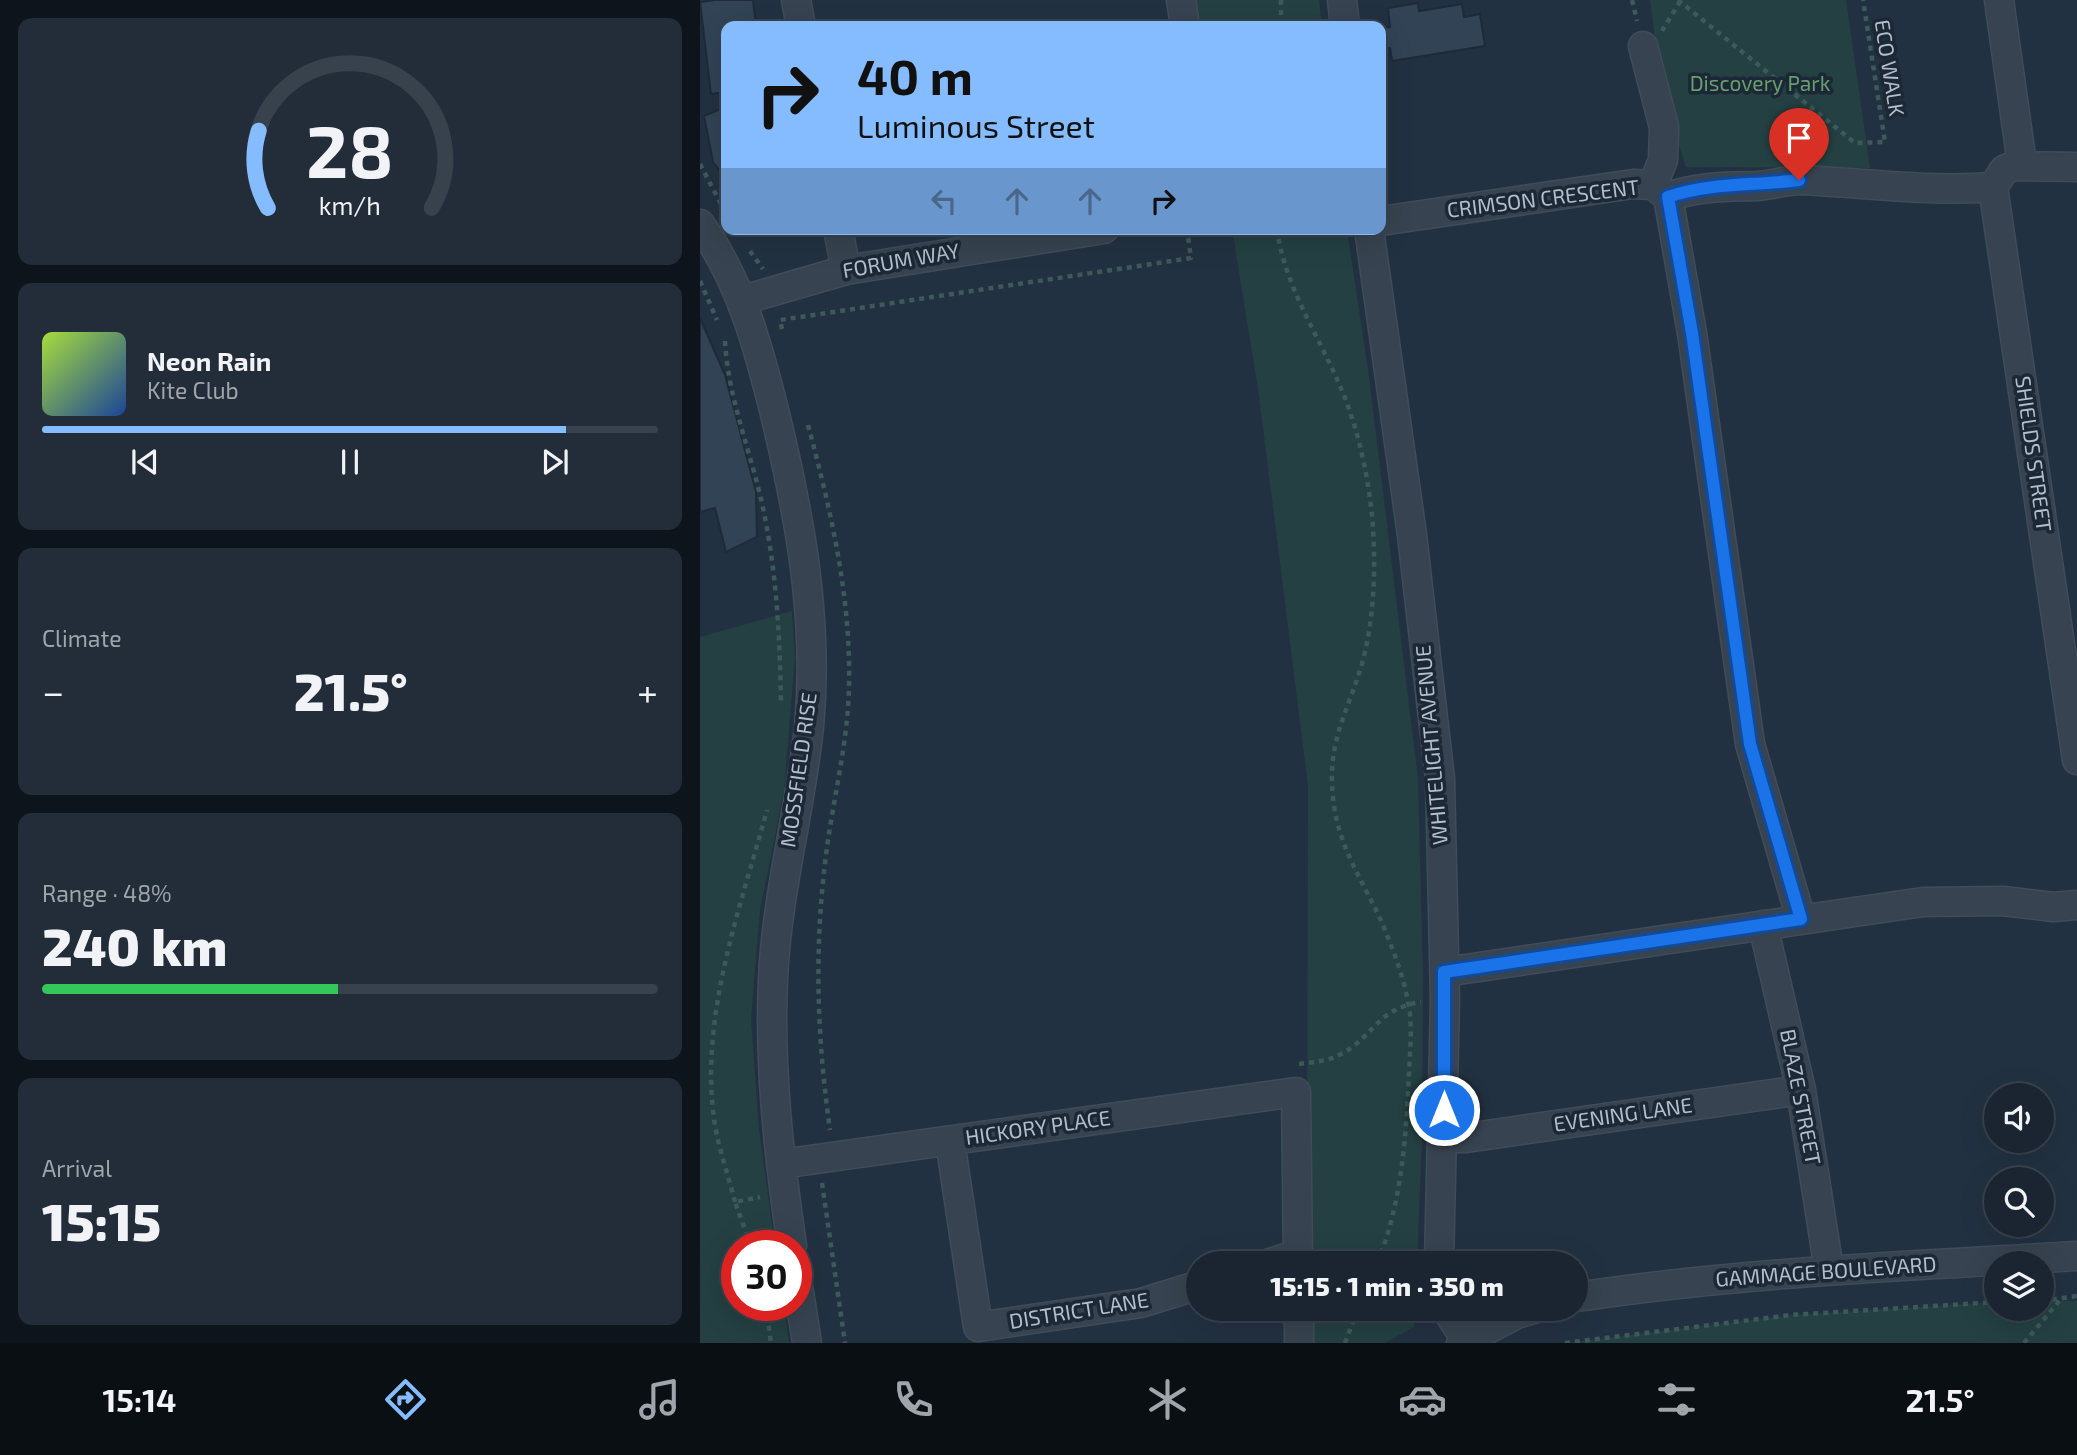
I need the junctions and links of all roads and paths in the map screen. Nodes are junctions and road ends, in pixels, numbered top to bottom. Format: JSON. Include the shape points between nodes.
{"nodes":[{"id":1,"x":796,"y":0,"type":"edge"},
{"id":2,"x":1181,"y":0,"type":"edge"},
{"id":3,"x":1281,"y":0,"type":"edge"},
{"id":4,"x":1342,"y":0,"type":"edge"},
{"id":5,"x":1678,"y":0,"type":"edge"},
{"id":6,"x":1863,"y":0,"type":"edge"},
{"id":7,"x":1999,"y":0,"type":"edge"},
{"id":8,"x":800,"y":21,"type":"edge"},
{"id":9,"x":1184,"y":21,"type":"edge"},
{"id":10,"x":1281,"y":21,"type":"edge"},
{"id":11,"x":1344,"y":21,"type":"edge"},
{"id":12,"x":1643,"y":46,"type":"dead end"},
{"id":13,"x":700,"y":164,"type":"edge"},
{"id":14,"x":2022,"y":164,"type":"junction"},
{"id":15,"x":2077,"y":167,"type":"edge"},
{"id":16,"x":1993,"y":187,"type":"junction"},
{"id":17,"x":1661,"y":191,"type":"junction"},
{"id":18,"x":721,"y":205,"type":"edge"},
{"id":19,"x":1386,"y":220,"type":"edge"},
{"id":20,"x":700,"y":224,"type":"edge"},
{"id":21,"x":839,"y":235,"type":"edge"},
{"id":22,"x":1066,"y":235,"type":"edge"},
{"id":23,"x":1188,"y":235,"type":"edge"},
{"id":24,"x":1279,"y":235,"type":"edge"},
{"id":25,"x":1370,"y":235,"type":"edge"},
{"id":26,"x":846,"y":270,"type":"junction"},
{"id":27,"x":700,"y":281,"type":"edge"},
{"id":28,"x":743,"y":300,"type":"junction"},
{"id":29,"x":720,"y":326,"type":"dead end"},
{"id":30,"x":783,"y":332,"type":"dead end"},
{"id":31,"x":723,"y":333,"type":"dead end"},
{"id":32,"x":806,"y":418,"type":"dead end"},
{"id":33,"x":2070,"y":661,"type":"edge"},
{"id":34,"x":781,"y":717,"type":"dead end"},
{"id":35,"x":2077,"y":760,"type":"edge"},
{"id":36,"x":770,"y":799,"type":"dead end"},
{"id":37,"x":2077,"y":905,"type":"edge"},
{"id":38,"x":1801,"y":919,"type":"junction"},
{"id":39,"x":1763,"y":925,"type":"junction"},
{"id":40,"x":1444,"y":986,"type":"junction"},
{"id":41,"x":1409,"y":1004,"type":"junction"},
{"id":42,"x":1296,"y":1079,"type":"junction"},
{"id":43,"x":1801,"y":1090,"type":"junction"},
{"id":44,"x":1444,"y":1138,"type":"junction"},
{"id":45,"x":950,"y":1141,"type":"junction"},
{"id":46,"x":818,"y":1160,"type":"junction"},
{"id":47,"x":781,"y":1164,"type":"junction"},
{"id":48,"x":735,"y":1202,"type":"dead end"},
{"id":49,"x":790,"y":1230,"type":"edge"},
{"id":50,"x":1298,"y":1251,"type":"edge"},
{"id":51,"x":1381,"y":1251,"type":"edge"},
{"id":52,"x":1440,"y":1251,"type":"edge"},
{"id":53,"x":2077,"y":1256,"type":"edge"},
{"id":54,"x":1829,"y":1270,"type":"junction"},
{"id":55,"x":1186,"y":1289,"type":"edge"},
{"id":56,"x":1588,"y":1295,"type":"edge"},
{"id":57,"x":2077,"y":1296,"type":"edge"},
{"id":58,"x":2054,"y":1300,"type":"edge"},
{"id":59,"x":2060,"y":1300,"type":"junction"},
{"id":60,"x":1984,"y":1303,"type":"edge"},
{"id":61,"x":768,"y":1321,"type":"edge"},
{"id":62,"x":804,"y":1321,"type":"edge"},
{"id":63,"x":1299,"y":1321,"type":"edge"},
{"id":64,"x":1353,"y":1321,"type":"edge"},
{"id":65,"x":1453,"y":1321,"type":"edge"},
{"id":66,"x":1504,"y":1321,"type":"edge"},
{"id":67,"x":1464,"y":1342,"type":"edge"},
{"id":68,"x":771,"y":1343,"type":"edge"},
{"id":69,"x":807,"y":1343,"type":"edge"},
{"id":70,"x":845,"y":1343,"type":"edge"},
{"id":71,"x":1299,"y":1343,"type":"edge"},
{"id":72,"x":1345,"y":1343,"type":"edge"},
{"id":73,"x":1565,"y":1343,"type":"edge"},
{"id":74,"x":2024,"y":1343,"type":"edge"}],
"edges":[{"from":1,"to":8,"type":"street"},
{"from":2,"to":9,"type":"street"},
{"from":3,"to":10,"type":"path"},
{"from":4,"to":11,"type":"street"},
{"from":5,"to":6,"type":"path","name":"ECO WALK","via":[[1855,143],[1885,142]]},
{"from":7,"to":14,"type":"street"},
{"from":12,"to":17,"type":"street","via":[[1664,127]]},
{"from":13,"to":18,"type":"path"},
{"from":14,"to":15,"type":"street"},
{"from":14,"to":16,"type":"street","via":[[2004,170]]},
{"from":16,"to":17,"type":"street","name":"CRIMSON CRESCENT","via":[[1928,190],[1799,180]]},
{"from":16,"to":33,"type":"street","name":"SHIELDS STREET"},
{"from":17,"to":19,"type":"street","name":"CRIMSON CRESCENT","via":[[1633,184]]},
{"from":17,"to":38,"type":"street","via":[[1692,333],[1750,744]]},
{"from":20,"to":28,"type":"street","name":"MOSSFIELD RISE"},
{"from":21,"to":26,"type":"street"},
{"from":22,"to":26,"type":"street","name":"FORUM WAY"},
{"from":23,"to":30,"type":"path","via":[[1191,258],[780,320]]},
{"from":24,"to":41,"type":"path","via":[[1296,296],[1349,408],[1367,481],[1374,547],[1371,609],[1363,657],[1335,737],[1334,804],[1347,855],[1387,934]]},
{"from":25,"to":40,"type":"street","name":"WHITELIGHT AVENUE","via":[[1440,779]]},
{"from":26,"to":28,"type":"street","name":"FORUM WAY"},
{"from":27,"to":29,"type":"path"},
{"from":28,"to":47,"type":"street","name":"MOSSFIELD RISE","via":[[799,514],[811,620],[809,729],[779,900],[773,979],[773,1075]]},
{"from":31,"to":34,"type":"path","via":[[767,529]]},
{"from":32,"to":46,"type":"path","via":[[836,535],[848,638],[845,738],[819,915],[818,1018],[830,1130],[821,1132],[815,1143]]},
{"from":33,"to":35,"type":"street","name":"SHIELDS STREET"},
{"from":36,"to":48,"type":"path","via":[[718,994],[712,1033],[714,1120]]},
{"from":37,"to":38,"type":"street","via":[[1923,902]]},
{"from":38,"to":39,"type":"street"},
{"from":39,"to":40,"type":"street"},
{"from":39,"to":43,"type":"street","name":"BLAZE STREET"},
{"from":40,"to":41,"type":"path"},
{"from":40,"to":44,"type":"street","name":"WHITELIGHT AVENUE"},
{"from":41,"to":42,"type":"path","via":[[1384,1015],[1362,1040]]},
{"from":41,"to":51,"type":"path","via":[[1404,1152]]},
{"from":42,"to":45,"type":"street","name":"HICKORY PLACE"},
{"from":42,"to":50,"type":"street"},
{"from":43,"to":44,"type":"street","name":"EVENING LANE"},
{"from":43,"to":54,"type":"street","name":"BLAZE STREET"},
{"from":44,"to":52,"type":"street","name":"WHITELIGHT AVENUE"},
{"from":45,"to":46,"type":"street","name":"HICKORY PLACE"},
{"from":45,"to":55,"type":"street","name":"DISTRICT LANE","via":[[978,1327],[1141,1303]]},
{"from":46,"to":47,"type":"street","name":"HICKORY PLACE"},
{"from":46,"to":70,"type":"path"},
{"from":47,"to":49,"type":"street","name":"MOSSFIELD RISE"},
{"from":53,"to":54,"type":"street","name":"GAMMAGE BOULEVARD"},
{"from":54,"to":56,"type":"street","name":"GAMMAGE BOULEVARD"},
{"from":57,"to":59,"type":"path"},
{"from":58,"to":59,"type":"path"},
{"from":59,"to":74,"type":"path"},
{"from":60,"to":73,"type":"path","via":[[1791,1315]]},
{"from":61,"to":68,"type":"path"},
{"from":62,"to":69,"type":"street"},
{"from":63,"to":71,"type":"street"},
{"from":64,"to":72,"type":"path"},
{"from":65,"to":67,"type":"street"},
{"from":66,"to":67,"type":"street"}]}
